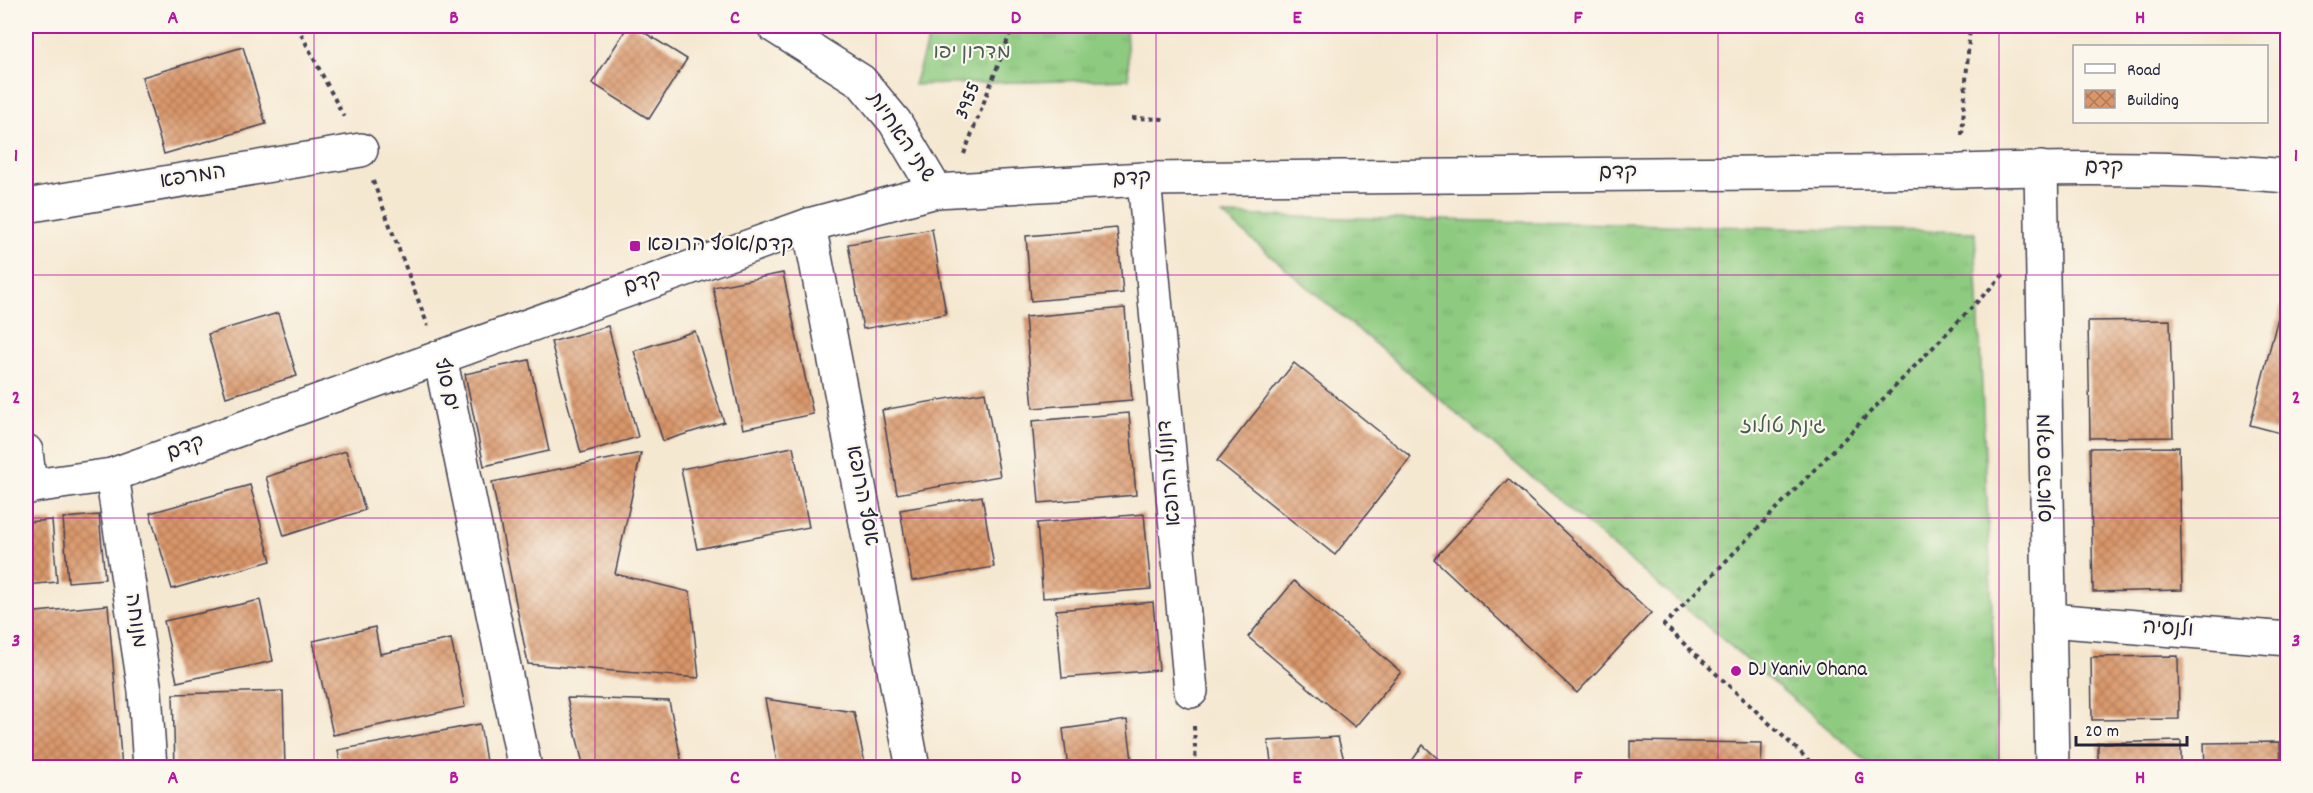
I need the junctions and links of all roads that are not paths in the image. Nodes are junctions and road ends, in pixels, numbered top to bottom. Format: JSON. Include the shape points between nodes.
{"nodes":[{"id":1,"x":774,"y":26,"type":"edge"},
{"id":2,"x":362,"y":150,"type":"road end"},
{"id":3,"x":2041,"y":168,"type":"junction"},
{"id":4,"x":2288,"y":176,"type":"edge"},
{"id":5,"x":1144,"y":179,"type":"junction"},
{"id":6,"x":945,"y":189,"type":"junction"},
{"id":7,"x":26,"y":206,"type":"edge"},
{"id":8,"x":809,"y":225,"type":"junction"},
{"id":9,"x":440,"y":357,"type":"junction"},
{"id":10,"x":26,"y":451,"type":"edge"},
{"id":11,"x":112,"y":475,"type":"junction"},
{"id":12,"x":28,"y":487,"type":"edge"},
{"id":13,"x":2049,"y":621,"type":"junction"},
{"id":14,"x":2288,"y":639,"type":"edge"},
{"id":15,"x":1191,"y":691,"type":"road end"},
{"id":16,"x":150,"y":768,"type":"edge"},
{"id":17,"x":525,"y":768,"type":"edge"},
{"id":18,"x":913,"y":768,"type":"edge"},
{"id":19,"x":2052,"y":768,"type":"edge"}],
"edges":[{"from":1,"to":6,"type":"street","name":"שתי האחיות","via":[[861,81]]},
{"from":2,"to":7,"type":"street","name":"המרפא"},
{"from":3,"to":4,"type":"street","name":"קדם","via":[[2208,170]]},
{"from":3,"to":5,"type":"street","name":"קדם","via":[[1961,171],[1871,158]]},
{"from":3,"to":13,"type":"street","name":"מנדס פראנס"},
{"from":5,"to":6,"type":"street","name":"קדם"},
{"from":5,"to":15,"type":"street","name":"דונולו הרופא"},
{"from":6,"to":8,"type":"street","name":"קדם"},
{"from":8,"to":9,"type":"street","name":"קדם"},
{"from":8,"to":18,"type":"street","name":"אסף הרופא"},
{"from":9,"to":11,"type":"street","name":"קדם"},
{"from":9,"to":17,"type":"street","name":"ים סוף"},
{"from":10,"to":12,"type":"street"},
{"from":11,"to":12,"type":"street","name":"קדם"},
{"from":11,"to":16,"type":"street","name":"מנוחה","via":[[145,691]]},
{"from":13,"to":14,"type":"street","name":"ולנסיה"},
{"from":13,"to":19,"type":"street","name":"מנדס פראנס"}]}
